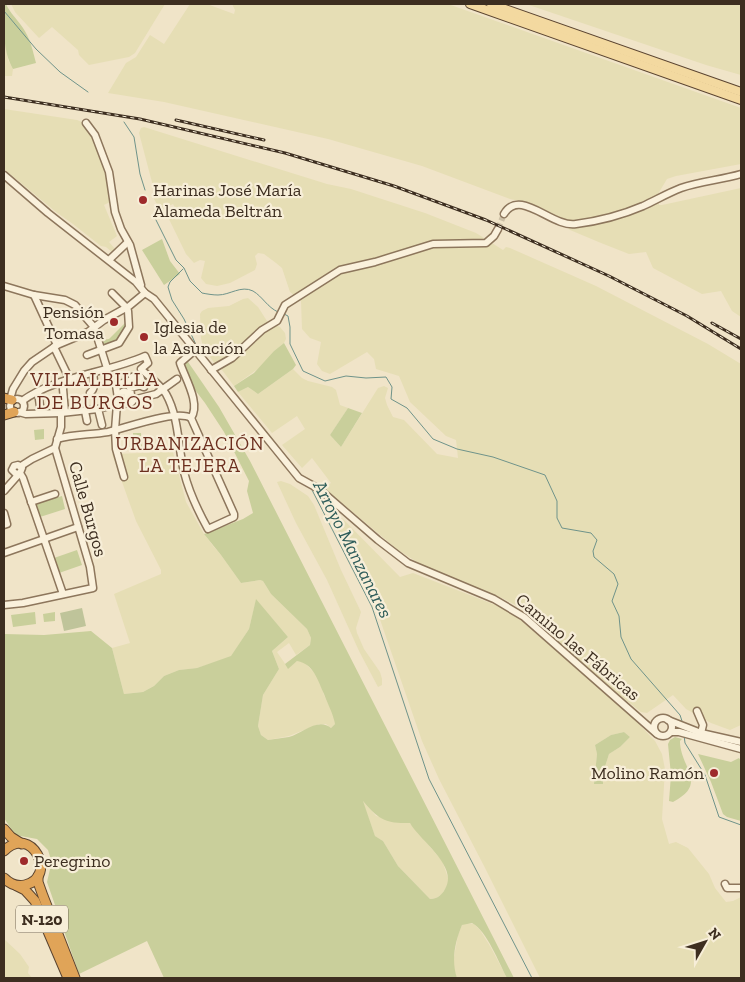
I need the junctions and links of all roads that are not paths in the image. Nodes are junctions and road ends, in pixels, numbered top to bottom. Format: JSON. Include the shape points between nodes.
{"nodes":[{"id":1,"x":470,"y":4,"type":"edge"},
{"id":2,"x":491,"y":4,"type":"edge"},
{"id":3,"x":706,"y":80,"type":"junction"},
{"id":4,"x":741,"y":86,"type":"edge"},
{"id":5,"x":741,"y":92,"type":"edge"},
{"id":6,"x":741,"y":100,"type":"edge"},
{"id":7,"x":86,"y":123,"type":"dead end"},
{"id":8,"x":741,"y":174,"type":"edge"},
{"id":9,"x":4,"y":175,"type":"edge"},
{"id":10,"x":504,"y":214,"type":"tunnel mouth"},
{"id":11,"x":498,"y":229,"type":"tunnel mouth"},
{"id":12,"x":128,"y":242,"type":"junction"},
{"id":13,"x":109,"y":260,"type":"junction"},
{"id":14,"x":4,"y":285,"type":"edge"},
{"id":15,"x":141,"y":286,"type":"junction"},
{"id":16,"x":112,"y":293,"type":"dead end"},
{"id":17,"x":145,"y":293,"type":"junction"},
{"id":18,"x":34,"y":296,"type":"junction"},
{"id":19,"x":126,"y":308,"type":"junction"},
{"id":20,"x":94,"y":328,"type":"junction"},
{"id":21,"x":56,"y":346,"type":"junction"},
{"id":22,"x":195,"y":350,"type":"junction"},
{"id":23,"x":102,"y":351,"type":"junction"},
{"id":24,"x":87,"y":355,"type":"dead end"},
{"id":25,"x":134,"y":361,"type":"junction"},
{"id":26,"x":108,"y":368,"type":"junction"},
{"id":27,"x":213,"y":369,"type":"junction"},
{"id":28,"x":141,"y":372,"type":"junction"},
{"id":29,"x":93,"y":373,"type":"junction"},
{"id":30,"x":177,"y":379,"type":"dead end"},
{"id":31,"x":67,"y":381,"type":"junction"},
{"id":32,"x":163,"y":390,"type":"junction"},
{"id":33,"x":38,"y":392,"type":"junction"},
{"id":34,"x":90,"y":393,"type":"dead end"},
{"id":35,"x":123,"y":396,"type":"junction"},
{"id":36,"x":16,"y":401,"type":"edge"},
{"id":37,"x":98,"y":408,"type":"junction"},
{"id":38,"x":85,"y":410,"type":"junction"},
{"id":39,"x":41,"y":412,"type":"junction"},
{"id":40,"x":63,"y":412,"type":"junction"},
{"id":41,"x":30,"y":413,"type":"junction"},
{"id":42,"x":10,"y":414,"type":"edge"},
{"id":43,"x":174,"y":416,"type":"junction"},
{"id":44,"x":192,"y":418,"type":"junction"},
{"id":45,"x":87,"y":421,"type":"dead end"},
{"id":46,"x":102,"y":425,"type":"dead end"},
{"id":47,"x":115,"y":430,"type":"junction"},
{"id":48,"x":57,"y":439,"type":"junction"},
{"id":49,"x":55,"y":448,"type":"junction"},
{"id":50,"x":18,"y":472,"type":"junction"},
{"id":51,"x":124,"y":477,"type":"dead end"},
{"id":52,"x":4,"y":491,"type":"edge"},
{"id":53,"x":55,"y":494,"type":"dead end"},
{"id":54,"x":31,"y":502,"type":"junction"},
{"id":55,"x":4,"y":513,"type":"edge"},
{"id":56,"x":4,"y":525,"type":"edge"},
{"id":57,"x":78,"y":527,"type":"junction"},
{"id":58,"x":44,"y":539,"type":"junction"},
{"id":59,"x":4,"y":553,"type":"edge"},
{"id":60,"x":63,"y":594,"type":"junction"},
{"id":61,"x":4,"y":605,"type":"edge"},
{"id":62,"x":697,"y":710,"type":"dead end"},
{"id":63,"x":668,"y":720,"type":"junction"},
{"id":64,"x":642,"y":721,"type":"junction"},
{"id":65,"x":657,"y":721,"type":"junction"},
{"id":66,"x":671,"y":732,"type":"junction"},
{"id":67,"x":690,"y":732,"type":"junction"},
{"id":68,"x":701,"y":733,"type":"junction"},
{"id":69,"x":658,"y":734,"type":"junction"},
{"id":70,"x":741,"y":742,"type":"edge"},
{"id":71,"x":741,"y":749,"type":"edge"},
{"id":72,"x":4,"y":829,"type":"edge"},
{"id":73,"x":4,"y":833,"type":"edge"},
{"id":74,"x":22,"y":844,"type":"junction"},
{"id":75,"x":4,"y":851,"type":"edge"},
{"id":76,"x":38,"y":876,"type":"junction"},
{"id":77,"x":4,"y":878,"type":"edge"},
{"id":78,"x":724,"y":884,"type":"dead end"},
{"id":79,"x":17,"y":886,"type":"junction"},
{"id":80,"x":741,"y":888,"type":"edge"},
{"id":81,"x":68,"y":978,"type":"edge"},
{"id":82,"x":75,"y":978,"type":"edge"}],
"edges":[{"from":1,"to":6,"type":"main road"},
{"from":2,"to":3,"type":"main road"},
{"from":3,"to":4,"type":"main road"},
{"from":3,"to":5,"type":"main road"},
{"from":7,"to":12,"type":"street","name":"Camino las Fábricas","via":[[95,135],[109,172],[115,212]]},
{"from":8,"to":10,"type":"street","via":[[678,189],[622,214],[574,224],[560,223],[520,203],[511,205]]},
{"from":9,"to":13,"type":"street","name":"Camino las Fábricas"},
{"from":11,"to":27,"type":"street","via":[[486,243],[433,244],[343,269],[288,303],[277,321]]},
{"from":12,"to":13,"type":"street"},
{"from":12,"to":15,"type":"street","name":"Camino las Fábricas"},
{"from":13,"to":15,"type":"street","name":"Camino las Fábricas"},
{"from":14,"to":18,"type":"street"},
{"from":15,"to":17,"type":"street","name":"Camino las Fábricas"},
{"from":16,"to":19,"type":"street"},
{"from":17,"to":19,"type":"street"},
{"from":17,"to":22,"type":"street","name":"Camino las Fábricas","via":[[154,299]]},
{"from":18,"to":20,"type":"street","via":[[70,302]]},
{"from":18,"to":21,"type":"street"},
{"from":19,"to":20,"type":"street"},
{"from":19,"to":23,"type":"street","via":[[129,327],[121,341]]},
{"from":20,"to":21,"type":"street"},
{"from":20,"to":23,"type":"street"},
{"from":21,"to":31,"type":"street"},
{"from":21,"to":36,"type":"street","via":[[28,366],[11,396]]},
{"from":22,"to":27,"type":"street","name":"Camino las Fábricas"},
{"from":22,"to":44,"type":"street","via":[[180,364],[193,398]]},
{"from":23,"to":24,"type":"street"},
{"from":23,"to":26,"type":"street"},
{"from":25,"to":26,"type":"street"},
{"from":25,"to":28,"type":"street"},
{"from":25,"to":28,"type":"street","via":[[144,355],[148,363]]},
{"from":26,"to":29,"type":"street"},
{"from":27,"to":64,"type":"street","name":"Camino las Fábricas","via":[[295,475],[319,489],[408,563],[494,599],[524,617]]},
{"from":28,"to":32,"type":"street"},
{"from":28,"to":35,"type":"street","via":[[126,382]]},
{"from":28,"to":35,"type":"street","via":[[144,387],[142,384],[130,388]]},
{"from":29,"to":31,"type":"street"},
{"from":29,"to":34,"type":"street","via":[[95,384]]},
{"from":30,"to":32,"type":"street"},
{"from":31,"to":33,"type":"street"},
{"from":31,"to":40,"type":"street","name":"Calle Burgos"},
{"from":32,"to":35,"type":"street","via":[[156,394]]},
{"from":32,"to":43,"type":"street"},
{"from":33,"to":36,"type":"street"},
{"from":33,"to":39,"type":"street"},
{"from":35,"to":37,"type":"street"},
{"from":35,"to":47,"type":"street"},
{"from":36,"to":41,"type":"street"},
{"from":36,"to":42,"type":"street","via":[[10,408]]},
{"from":36,"to":42,"type":"street","via":[[22,409]]},
{"from":37,"to":38,"type":"street"},
{"from":37,"to":46,"type":"street"},
{"from":38,"to":40,"type":"street"},
{"from":38,"to":45,"type":"street"},
{"from":39,"to":40,"type":"street"},
{"from":39,"to":41,"type":"street"},
{"from":40,"to":48,"type":"street","name":"Calle Burgos"},
{"from":41,"to":42,"type":"street"},
{"from":43,"to":44,"type":"street"},
{"from":43,"to":44,"type":"street","via":[[185,477],[208,529],[234,517]]},
{"from":43,"to":47,"type":"street"},
{"from":47,"to":48,"type":"street"},
{"from":47,"to":51,"type":"street","via":[[116,449]]},
{"from":48,"to":49,"type":"street","name":"Calle Burgos"},
{"from":49,"to":50,"type":"street","via":[[32,459]]},
{"from":49,"to":57,"type":"street","name":"Calle Burgos"},
{"from":50,"to":52,"type":"street"},
{"from":50,"to":54,"type":"street"},
{"from":53,"to":54,"type":"street"},
{"from":54,"to":58,"type":"street"},
{"from":55,"to":56,"type":"street","via":[[7,524]]},
{"from":57,"to":58,"type":"street"},
{"from":57,"to":60,"type":"street","name":"Calle Burgos","via":[[94,588]]},
{"from":58,"to":59,"type":"street"},
{"from":58,"to":60,"type":"street"},
{"from":60,"to":61,"type":"street"},
{"from":62,"to":68,"type":"street","via":[[702,723]]},
{"from":63,"to":65,"type":"street"},
{"from":63,"to":66,"type":"street","via":[[672,725]]},
{"from":63,"to":67,"type":"street"},
{"from":64,"to":65,"type":"street","name":"Camino las Fábricas"},
{"from":64,"to":69,"type":"street","name":"Camino las Fábricas"},
{"from":65,"to":69,"type":"street","via":[[654,730]]},
{"from":66,"to":67,"type":"street"},
{"from":66,"to":69,"type":"street","via":[[665,736]]},
{"from":67,"to":68,"type":"street"},
{"from":67,"to":71,"type":"street"},
{"from":68,"to":70,"type":"street"},
{"from":72,"to":74,"type":"highway","number":"N-120"},
{"from":73,"to":75,"type":"highway"},
{"from":74,"to":75,"type":"highway","via":[[12,845]]},
{"from":74,"to":76,"type":"highway","number":"N-120","via":[[33,848],[38,855],[41,866]]},
{"from":76,"to":79,"type":"highway","number":"N-120","via":[[29,884]]},
{"from":76,"to":82,"type":"highway","number":"N-120"},
{"from":77,"to":79,"type":"highway","number":"N-120"},
{"from":78,"to":80,"type":"street","via":[[727,888]]},
{"from":79,"to":81,"type":"highway","number":"N-120","via":[[35,901]]}]}
